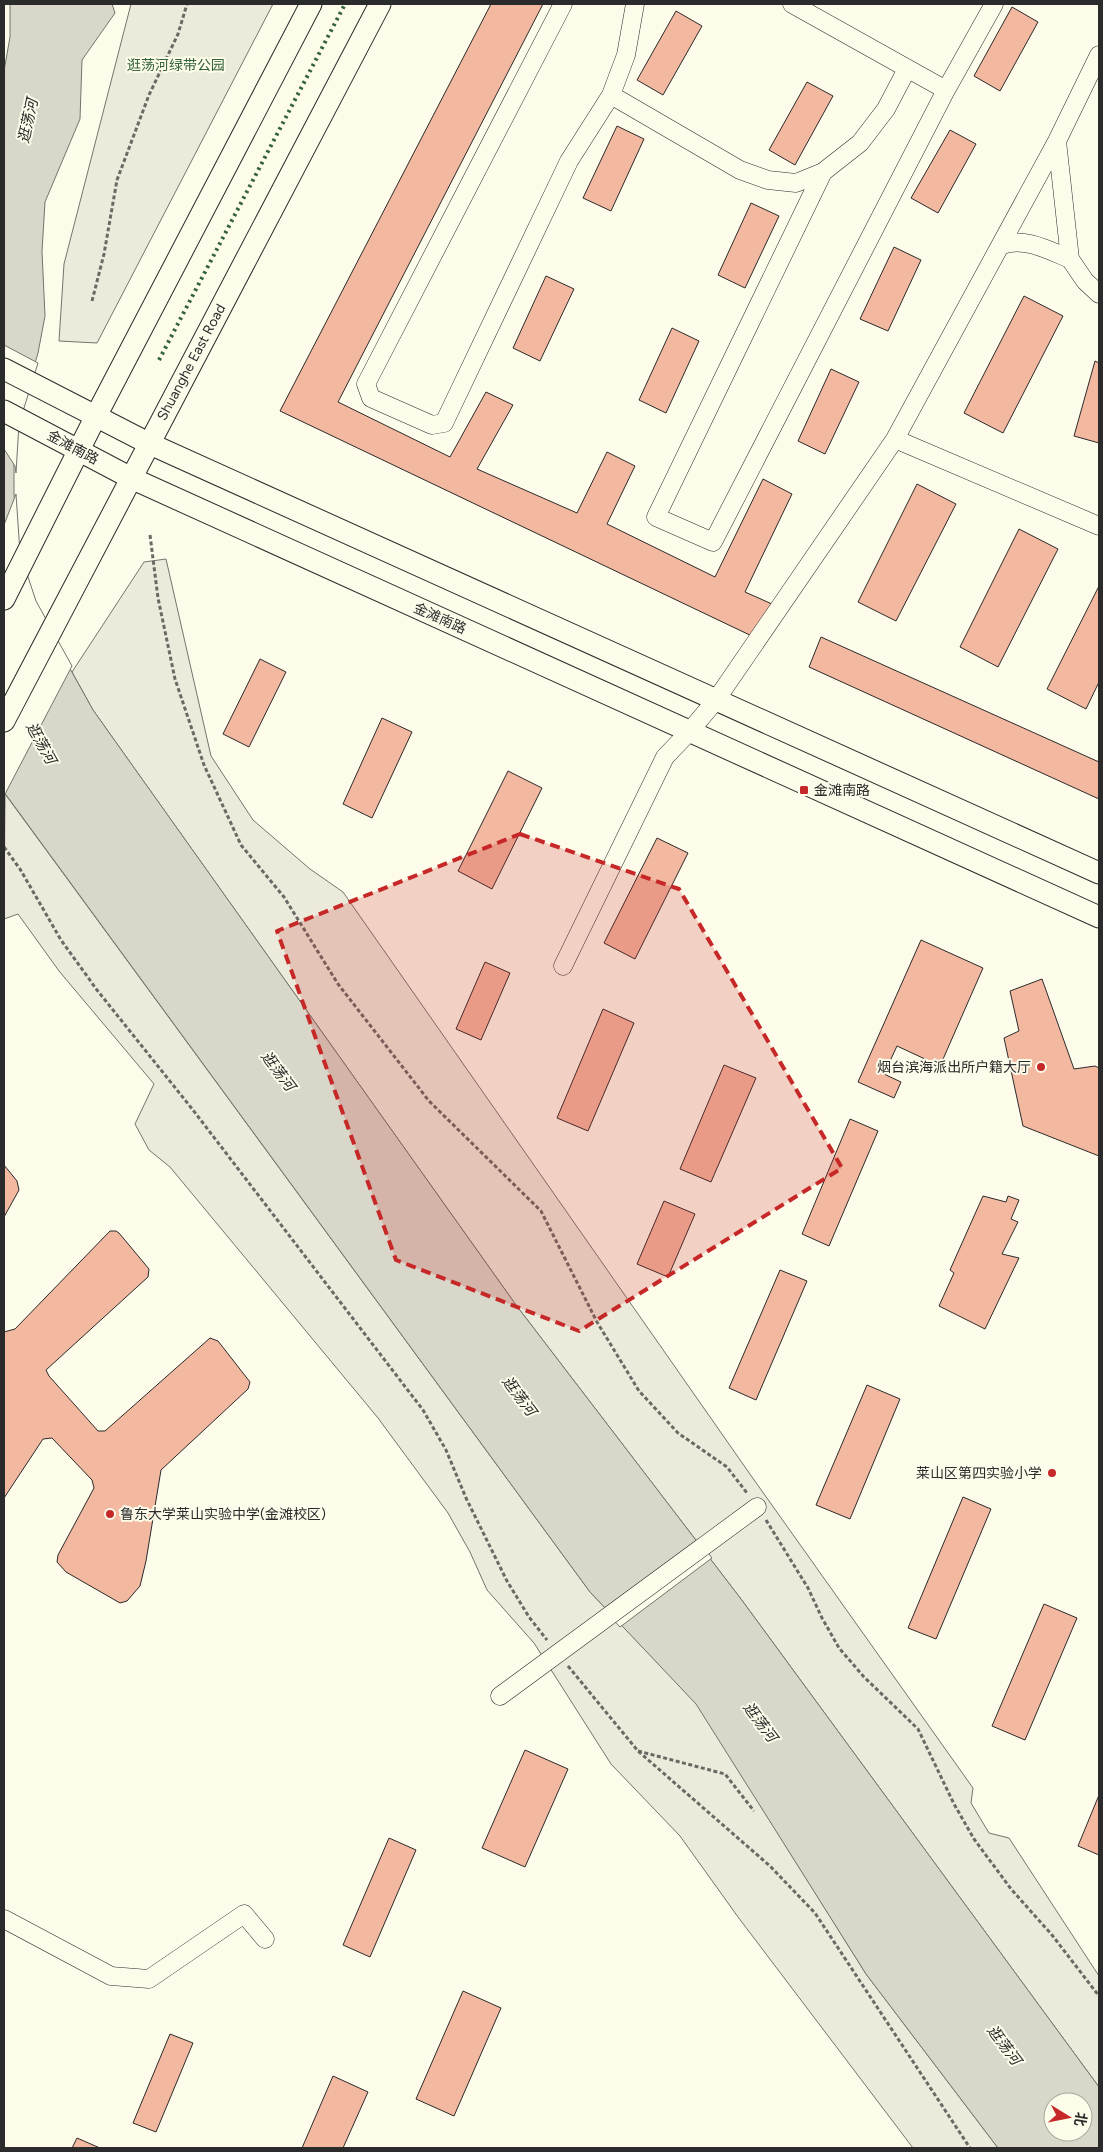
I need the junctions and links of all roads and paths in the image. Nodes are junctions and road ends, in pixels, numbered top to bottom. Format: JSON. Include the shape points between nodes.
{"nodes":[{"id":1,"x":187,"y":4,"type":"edge"},
{"id":2,"x":311,"y":4,"type":"edge"},
{"id":3,"x":380,"y":4,"type":"edge"},
{"id":4,"x":563,"y":4,"type":"edge"},
{"id":5,"x":635,"y":4,"type":"edge"},
{"id":6,"x":792,"y":4,"type":"edge"},
{"id":7,"x":994,"y":4,"type":"edge"},
{"id":8,"x":1099,"y":55,"type":"edge"},
{"id":9,"x":908,"y":68,"type":"junction"},
{"id":10,"x":946,"y":90,"type":"junction"},
{"id":11,"x":611,"y":95,"type":"junction"},
{"id":12,"x":1057,"y":141,"type":"junction"},
{"id":13,"x":823,"y":172,"type":"junction"},
{"id":14,"x":1002,"y":245,"type":"junction"},
{"id":15,"x":1070,"y":259,"type":"junction"},
{"id":16,"x":1099,"y":294,"type":"edge"},
{"id":17,"x":92,"y":301,"type":"dead end"},
{"id":18,"x":4,"y":369,"type":"edge"},
{"id":19,"x":4,"y":411,"type":"edge"},
{"id":20,"x":96,"y":416,"type":"junction"},
{"id":21,"x":895,"y":439,"type":"junction"},
{"id":22,"x":148,"y":443,"type":"junction"},
{"id":23,"x":79,"y":451,"type":"junction"},
{"id":24,"x":131,"y":478,"type":"junction"},
{"id":25,"x":1099,"y":526,"type":"edge"},
{"id":26,"x":150,"y":535,"type":"dead end"},
{"id":27,"x":4,"y":598,"type":"edge"},
{"id":28,"x":716,"y":700,"type":"junction"},
{"id":29,"x":4,"y":721,"type":"edge"},
{"id":30,"x":690,"y":732,"type":"junction"},
{"id":31,"x":4,"y":847,"type":"edge"},
{"id":32,"x":1099,"y":873,"type":"edge"},
{"id":33,"x":1099,"y":917,"type":"edge"},
{"id":34,"x":563,"y":966,"type":"dead end"},
{"id":35,"x":758,"y":1507,"type":"junction"},
{"id":36,"x":553,"y":1647,"type":"dead end"},
{"id":37,"x":565,"y":1662,"type":"dead end"},
{"id":38,"x":500,"y":1696,"type":"dead end"},
{"id":39,"x":638,"y":1751,"type":"junction"},
{"id":40,"x":754,"y":1811,"type":"dead end"},
{"id":41,"x":4,"y":1919,"type":"edge"},
{"id":42,"x":265,"y":1938,"type":"dead end"},
{"id":43,"x":1099,"y":1996,"type":"edge"},
{"id":44,"x":970,"y":2148,"type":"edge"}],
"edges":[{"from":1,"to":17,"type":"path","via":[[178,34],[149,95],[117,180]]},
{"from":2,"to":20,"type":"street"},
{"from":3,"to":22,"type":"street","name":"Shuanghe East Road"},
{"from":4,"to":11,"type":"street","via":[[366,384],[371,398],[432,425],[444,423],[569,161]]},
{"from":5,"to":11,"type":"street","via":[[626,55]]},
{"from":6,"to":9,"type":"street"},
{"from":7,"to":10,"type":"street"},
{"from":8,"to":12,"type":"street"},
{"from":9,"to":10,"type":"street"},
{"from":9,"to":13,"type":"street","via":[[886,109],[860,143]]},
{"from":10,"to":13,"type":"street","via":[[713,542],[656,517]]},
{"from":11,"to":13,"type":"street","via":[[740,170],[768,180],[796,183]]},
{"from":12,"to":14,"type":"street"},
{"from":12,"to":15,"type":"street"},
{"from":14,"to":15,"type":"street","via":[[1014,241],[1036,245]]},
{"from":14,"to":21,"type":"street"},
{"from":15,"to":16,"type":"street"},
{"from":18,"to":20,"type":"street"},
{"from":19,"to":23,"type":"street","name":"金滩南路"},
{"from":20,"to":22,"type":"street"},
{"from":20,"to":23,"type":"street"},
{"from":21,"to":25,"type":"street"},
{"from":21,"to":28,"type":"street"},
{"from":22,"to":24,"type":"street","name":"Shuanghe East Road"},
{"from":22,"to":28,"type":"street"},
{"from":23,"to":24,"type":"street","name":"金滩南路"},
{"from":23,"to":27,"type":"street"},
{"from":24,"to":29,"type":"street","name":"Shuanghe East Road"},
{"from":24,"to":30,"type":"street","name":"金滩南路"},
{"from":26,"to":35,"type":"path","via":[[158,598],[175,679],[204,764],[242,845],[284,897],[338,984],[429,1101],[541,1211],[597,1322],[639,1391],[678,1433],[727,1467]]},
{"from":28,"to":30,"type":"street"},
{"from":28,"to":32,"type":"street"},
{"from":30,"to":33,"type":"street","name":"金滩南路"},
{"from":30,"to":34,"type":"street","via":[[665,757]]},
{"from":31,"to":36,"type":"path","via":[[61,940],[97,990],[422,1410],[446,1450],[507,1581],[528,1617]]},
{"from":35,"to":38,"type":"street"},
{"from":35,"to":43,"type":"path","via":[[808,1588],[839,1648],[918,1729],[974,1839]]},
{"from":37,"to":39,"type":"path"},
{"from":39,"to":40,"type":"path","via":[[725,1774]]},
{"from":39,"to":44,"type":"path","via":[[770,1866],[815,1912]]},
{"from":41,"to":42,"type":"street","via":[[111,1976],[149,1979],[244,1914]]}]}
